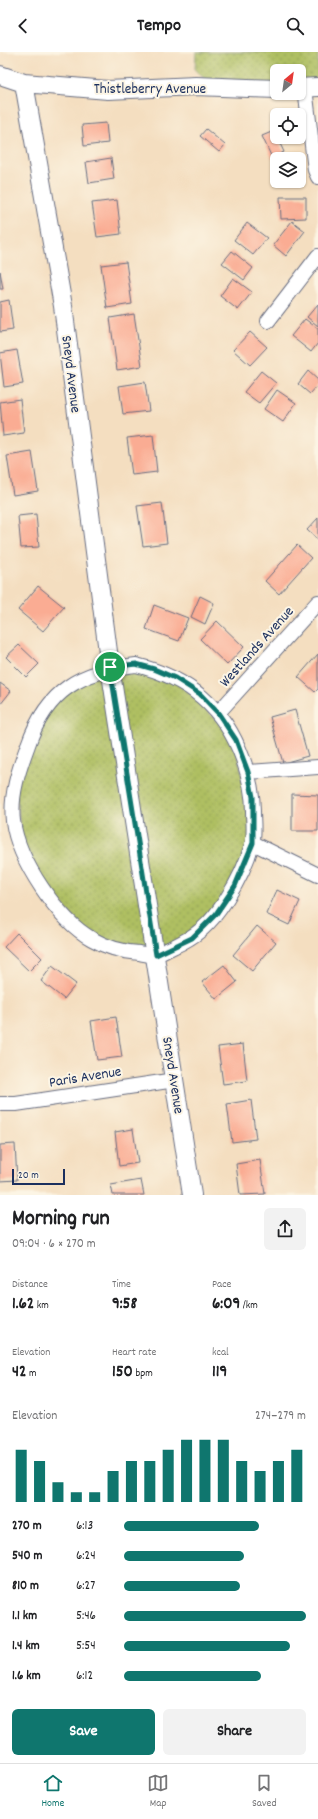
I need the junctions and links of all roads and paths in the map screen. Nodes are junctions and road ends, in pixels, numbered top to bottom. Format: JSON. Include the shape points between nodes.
{"nodes":[{"id":1,"x":0,"y":76,"type":"edge"},
{"id":2,"x":24,"y":83,"type":"junction"},
{"id":3,"x":307,"y":88,"type":"edge"},
{"id":4,"x":270,"y":89,"type":"edge"},
{"id":5,"x":318,"y":177,"type":"edge"},
{"id":6,"x":318,"y":256,"type":"edge"},
{"id":7,"x":268,"y":321,"type":"dead end"},
{"id":8,"x":318,"y":602,"type":"edge"},
{"id":9,"x":110,"y":667,"type":"junction"},
{"id":10,"x":218,"y":713,"type":"junction"},
{"id":11,"x":318,"y":767,"type":"edge"},
{"id":12,"x":248,"y":772,"type":"junction"},
{"id":13,"x":253,"y":843,"type":"junction"},
{"id":14,"x":318,"y":875,"type":"edge"},
{"id":15,"x":156,"y":955,"type":"junction"},
{"id":16,"x":175,"y":1080,"type":"junction"},
{"id":17,"x":0,"y":1104,"type":"edge"},
{"id":18,"x":192,"y":1195,"type":"edge"}],
"edges":[{"from":1,"to":2,"type":"street","name":"Thistleberry Avenue"},
{"from":2,"to":4,"type":"street","name":"Thistleberry Avenue","via":[[108,90],[196,86]]},
{"from":2,"to":9,"type":"street","name":"Sneyd Avenue","via":[[63,306]]},
{"from":3,"to":5,"type":"street","via":[[315,170]]},
{"from":6,"to":7,"type":"street"},
{"from":8,"to":10,"type":"street","name":"Westlands Avenue"},
{"from":9,"to":10,"type":"street","via":[[136,664],[154,669],[175,678],[200,694]]},
{"from":9,"to":15,"type":"street","name":"Sneyd Avenue"},
{"from":9,"to":15,"type":"street","via":[[73,683],[53,700],[32,731],[15,781],[13,821],[23,856],[44,892],[69,920],[91,939],[125,952]]},
{"from":10,"to":12,"type":"street","via":[[236,740]]},
{"from":11,"to":12,"type":"street"},
{"from":12,"to":13,"type":"street","via":[[253,797]]},
{"from":13,"to":14,"type":"street"},
{"from":13,"to":15,"type":"street","via":[[235,886],[216,914],[192,938]]},
{"from":15,"to":16,"type":"street","name":"Sneyd Avenue"},
{"from":16,"to":17,"type":"street","name":"Paris Avenue","via":[[16,1104]]},
{"from":16,"to":18,"type":"street","name":"Sneyd Avenue"}]}
